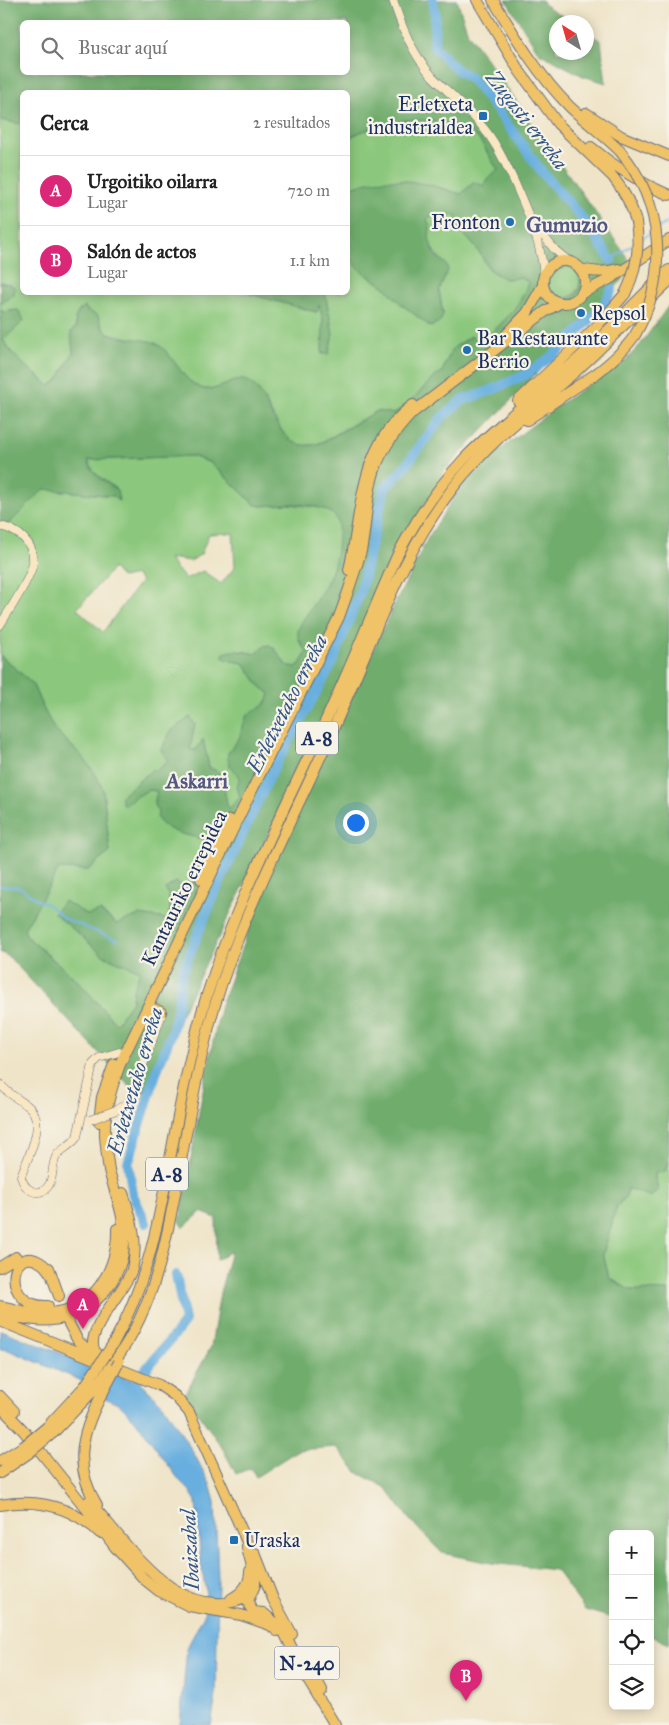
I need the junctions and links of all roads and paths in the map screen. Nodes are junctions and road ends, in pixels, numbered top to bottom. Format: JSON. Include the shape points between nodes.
{"nodes":[{"id":1,"x":394,"y":0,"type":"edge"},
{"id":2,"x":477,"y":0,"type":"edge"},
{"id":3,"x":493,"y":0,"type":"edge"},
{"id":4,"x":557,"y":92,"type":"junction"},
{"id":5,"x":549,"y":111,"type":"junction"},
{"id":6,"x":669,"y":156,"type":"edge"},
{"id":7,"x":669,"y":195,"type":"edge"},
{"id":8,"x":533,"y":224,"type":"junction"},
{"id":9,"x":669,"y":240,"type":"edge"},
{"id":10,"x":571,"y":263,"type":"junction"},
{"id":11,"x":628,"y":266,"type":"junction"},
{"id":12,"x":580,"y":269,"type":"junction"},
{"id":13,"x":669,"y":270,"type":"edge"},
{"id":14,"x":544,"y":274,"type":"junction"},
{"id":15,"x":669,"y":281,"type":"edge"},
{"id":16,"x":543,"y":285,"type":"junction"},
{"id":17,"x":582,"y":293,"type":"junction"},
{"id":18,"x":560,"y":303,"type":"junction"},
{"id":19,"x":479,"y":457,"type":"junction"},
{"id":20,"x":444,"y":483,"type":"junction"},
{"id":21,"x":0,"y":526,"type":"edge"},
{"id":22,"x":0,"y":625,"type":"edge"},
{"id":23,"x":155,"y":990,"type":"junction"},
{"id":24,"x":161,"y":1012,"type":"junction"},
{"id":25,"x":103,"y":1056,"type":"junction"},
{"id":26,"x":118,"y":1060,"type":"junction"},
{"id":27,"x":0,"y":1084,"type":"edge"},
{"id":28,"x":81,"y":1123,"type":"junction"},
{"id":29,"x":105,"y":1134,"type":"junction"},
{"id":30,"x":0,"y":1267,"type":"edge"},
{"id":31,"x":51,"y":1274,"type":"junction"},
{"id":32,"x":108,"y":1275,"type":"junction"},
{"id":33,"x":59,"y":1296,"type":"dead end"},
{"id":34,"x":0,"y":1306,"type":"edge"},
{"id":35,"x":0,"y":1313,"type":"edge"},
{"id":36,"x":0,"y":1321,"type":"edge"},
{"id":37,"x":75,"y":1351,"type":"junction"},
{"id":38,"x":114,"y":1362,"type":"junction"},
{"id":39,"x":93,"y":1391,"type":"junction"},
{"id":40,"x":0,"y":1396,"type":"edge"},
{"id":41,"x":0,"y":1406,"type":"edge"},
{"id":42,"x":48,"y":1427,"type":"junction"},
{"id":43,"x":24,"y":1446,"type":"junction"},
{"id":44,"x":0,"y":1454,"type":"edge"},
{"id":45,"x":0,"y":1461,"type":"edge"},
{"id":46,"x":0,"y":1473,"type":"edge"},
{"id":47,"x":0,"y":1505,"type":"edge"},
{"id":48,"x":107,"y":1521,"type":"junction"},
{"id":49,"x":247,"y":1542,"type":"junction"},
{"id":50,"x":115,"y":1547,"type":"junction"},
{"id":51,"x":249,"y":1554,"type":"junction"},
{"id":52,"x":250,"y":1595,"type":"junction"},
{"id":53,"x":271,"y":1596,"type":"junction"},
{"id":54,"x":190,"y":1602,"type":"junction"},
{"id":55,"x":224,"y":1606,"type":"junction"},
{"id":56,"x":252,"y":1610,"type":"junction"},
{"id":57,"x":263,"y":1613,"type":"junction"},
{"id":58,"x":290,"y":1643,"type":"junction"},
{"id":59,"x":336,"y":1725,"type":"edge"},
{"id":60,"x":343,"y":1725,"type":"edge"}],
"edges":[{"from":1,"to":8,"type":"street","via":[[404,31],[418,57],[494,142]]},
{"from":2,"to":5,"type":"highway","via":[[518,70]]},
{"from":3,"to":4,"type":"highway","via":[[526,54]]},
{"from":4,"to":6,"type":"highway","via":[[621,136]]},
{"from":4,"to":19,"type":"highway","bridge":true,"via":[[620,151],[640,178],[652,206],[658,234],[659,270],[653,296],[638,330],[619,354]]},
{"from":5,"to":7,"type":"highway","via":[[610,163]]},
{"from":5,"to":20,"type":"highway","bridge":true,"via":[[558,124],[613,177],[626,195],[634,213],[638,236],[632,281],[620,302],[591,332],[469,448]]},
{"from":8,"to":10,"type":"street"},
{"from":8,"to":14,"type":"street","via":[[541,248]]},
{"from":9,"to":11,"type":"highway"},
{"from":10,"to":12,"type":"highway"},
{"from":10,"to":14,"type":"highway","via":[[553,265]]},
{"from":11,"to":12,"type":"highway","via":[[607,272]]},
{"from":11,"to":17,"type":"highway"},
{"from":12,"to":17,"type":"highway","via":[[585,281]]},
{"from":13,"to":20,"type":"highway","number":"A-8","via":[[579,358],[494,430]]},
{"from":14,"to":16,"type":"highway"},
{"from":15,"to":19,"type":"highway","via":[[595,354],[500,435]]},
{"from":16,"to":18,"type":"highway","via":[[549,297]]},
{"from":16,"to":26,"type":"highway","name":"Kantauriko errepidea","via":[[527,313],[515,326],[404,412],[373,455],[361,497],[348,574],[334,612],[217,844]]},
{"from":17,"to":18,"type":"highway","via":[[572,302]]},
{"from":18,"to":23,"type":"highway","name":"Kantauriko errepidea","via":[[412,413],[386,445],[376,464],[361,550],[339,617]]},
{"from":19,"to":38,"type":"highway","number":"A-8","via":[[440,505],[407,561],[334,729],[243,924],[219,991],[204,1048],[159,1266],[148,1302]]},
{"from":20,"to":39,"type":"highway","number":"A-8","bridge":true,"via":[[409,532],[397,556],[331,709],[243,895],[224,944],[186,1078],[153,1246],[139,1289]]},
{"from":21,"to":22,"type":"street","via":[[15,531],[26,540],[32,553],[32,564]]},
{"from":23,"to":24,"type":"highway"},
{"from":23,"to":26,"type":"highway","name":"Kantauriko errepidea"},
{"from":24,"to":26,"type":"highway","via":[[151,1010],[130,1056]]},
{"from":24,"to":28,"type":"street","bridge":true,"via":[[129,1102]]},
{"from":25,"to":26,"type":"street"},
{"from":25,"to":26,"type":"street"},
{"from":25,"to":28,"type":"street","via":[[91,1068]]},
{"from":26,"to":29,"type":"highway","name":"Kantauriko errepidea","via":[[107,1108]]},
{"from":26,"to":32,"type":"highway","name":"Kantauriko errepidea","via":[[102,1097],[99,1123],[102,1168],[117,1229],[116,1255]]},
{"from":27,"to":28,"type":"street","via":[[30,1108],[36,1118],[37,1130],[21,1176],[30,1190],[39,1192],[48,1187],[57,1156],[76,1140]]},
{"from":29,"to":35,"type":"highway","name":"Kantauriko errepidea","via":[[109,1169],[124,1228],[122,1258],[114,1278],[86,1308],[68,1317],[30,1320]]},
{"from":29,"to":38,"type":"highway","via":[[134,1236],[130,1276],[101,1319],[92,1343],[95,1351]]},
{"from":30,"to":31,"type":"highway","via":[[17,1256],[32,1254],[44,1260]]},
{"from":31,"to":32,"type":"highway","via":[[35,1260],[22,1260],[8,1272],[8,1288],[18,1300],[39,1307],[52,1306],[74,1300]]},
{"from":31,"to":33,"type":"highway"},
{"from":32,"to":34,"type":"highway","name":"Kantauriko errepidea","via":[[87,1299],[66,1310],[30,1313]]},
{"from":36,"to":37,"type":"highway"},
{"from":37,"to":38,"type":"highway"},
{"from":37,"to":38,"type":"highway","via":[[68,1322],[85,1349]]},
{"from":38,"to":39,"type":"highway","bridge":true},
{"from":38,"to":49,"type":"highway","number":"N-240","via":[[175,1396],[189,1412]]},
{"from":39,"to":42,"type":"highway","number":"A-8"},
{"from":39,"to":42,"type":"highway","number":"A-8","via":[[73,1400]]},
{"from":39,"to":48,"type":"highway","via":[[82,1467],[87,1488]]},
{"from":40,"to":48,"type":"highway"},
{"from":41,"to":50,"type":"highway","via":[[84,1504]]},
{"from":42,"to":43,"type":"highway","number":"A-8","bridge":true},
{"from":43,"to":44,"type":"highway"},
{"from":43,"to":45,"type":"highway","number":"A-8"},
{"from":43,"to":46,"type":"highway","number":"A-8"},
{"from":47,"to":50,"type":"highway","via":[[26,1502],[60,1508],[83,1520]]},
{"from":48,"to":54,"type":"highway","via":[[153,1574]]},
{"from":49,"to":51,"type":"highway","number":"N-240"},
{"from":49,"to":53,"type":"highway","number":"N-240","via":[[252,1546]]},
{"from":50,"to":54,"type":"highway","via":[[159,1591]]},
{"from":51,"to":52,"type":"highway","number":"N-240","via":[[255,1578]]},
{"from":51,"to":55,"type":"highway","via":[[248,1584]]},
{"from":52,"to":53,"type":"highway","via":[[259,1589],[267,1590]]},
{"from":52,"to":55,"type":"highway"},
{"from":52,"to":56,"type":"highway","number":"N-240","via":[[248,1604]]},
{"from":53,"to":57,"type":"highway","via":[[270,1610]]},
{"from":53,"to":60,"type":"highway","number":"N-240"},
{"from":54,"to":55,"type":"highway"},
{"from":55,"to":56,"type":"highway"},
{"from":55,"to":58,"type":"highway","via":[[270,1625]]},
{"from":56,"to":57,"type":"highway","number":"N-240"},
{"from":57,"to":58,"type":"highway","number":"N-240","via":[[279,1626]]},
{"from":58,"to":59,"type":"highway","number":"N-240","via":[[306,1677]]}]}
